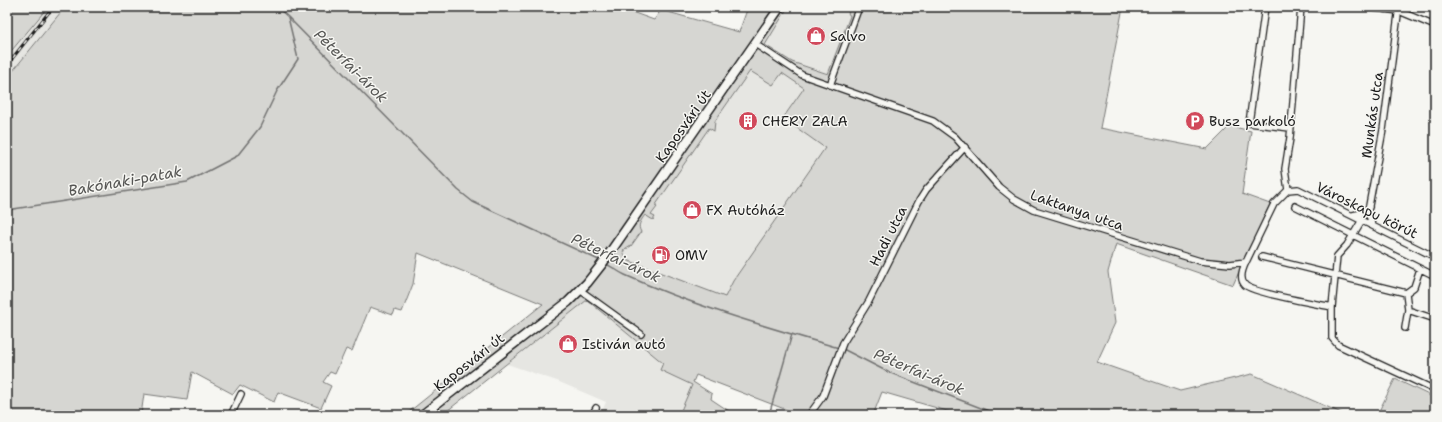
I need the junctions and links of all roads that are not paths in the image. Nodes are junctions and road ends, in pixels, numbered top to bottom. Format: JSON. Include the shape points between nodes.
{"nodes":[{"id":1,"x":780,"y":7,"type":"edge"},
{"id":2,"x":860,"y":7,"type":"edge"},
{"id":3,"x":1265,"y":7,"type":"edge"},
{"id":4,"x":1300,"y":7,"type":"edge"},
{"id":5,"x":1365,"y":7,"type":"edge"},
{"id":6,"x":1399,"y":9,"type":"edge"},
{"id":7,"x":1435,"y":26,"type":"edge"},
{"id":8,"x":755,"y":44,"type":"junction"},
{"id":9,"x":830,"y":85,"type":"junction"},
{"id":10,"x":1290,"y":128,"type":"junction"},
{"id":11,"x":965,"y":147,"type":"junction"},
{"id":12,"x":1288,"y":190,"type":"junction"},
{"id":13,"x":1295,"y":206,"type":"dead end"},
{"id":14,"x":1369,"y":207,"type":"junction"},
{"id":15,"x":1353,"y":215,"type":"junction"},
{"id":16,"x":1362,"y":220,"type":"junction"},
{"id":17,"x":1372,"y":225,"type":"junction"},
{"id":18,"x":1354,"y":235,"type":"junction"},
{"id":19,"x":1262,"y":257,"type":"dead end"},
{"id":20,"x":1435,"y":257,"type":"edge"},
{"id":21,"x":1246,"y":262,"type":"junction"},
{"id":22,"x":1420,"y":269,"type":"junction"},
{"id":23,"x":1335,"y":276,"type":"junction"},
{"id":24,"x":1435,"y":276,"type":"edge"},
{"id":25,"x":580,"y":290,"type":"junction"},
{"id":26,"x":1406,"y":293,"type":"junction"},
{"id":27,"x":1332,"y":307,"type":"junction"},
{"id":28,"x":1408,"y":310,"type":"junction"},
{"id":29,"x":1435,"y":319,"type":"edge"},
{"id":30,"x":1405,"y":328,"type":"dead end"},
{"id":31,"x":641,"y":334,"type":"dead end"},
{"id":32,"x":1435,"y":390,"type":"edge"},
{"id":33,"x":241,"y":394,"type":"dead end"},
{"id":34,"x":596,"y":408,"type":"dead end"},
{"id":35,"x":426,"y":414,"type":"edge"},
{"id":36,"x":231,"y":415,"type":"edge"},
{"id":37,"x":592,"y":415,"type":"edge"},
{"id":38,"x":809,"y":415,"type":"edge"}],
"edges":[{"from":1,"to":8,"type":"main road","name":"Kaposvári út"},
{"from":2,"to":9,"type":"street"},
{"from":3,"to":10,"type":"street","via":[[1249,123]]},
{"from":4,"to":10,"type":"street"},
{"from":5,"to":6,"type":"street"},
{"from":6,"to":7,"type":"street"},
{"from":6,"to":14,"type":"street","name":"Munkás utca","via":[[1384,126]]},
{"from":8,"to":9,"type":"street","name":"Laktanya utca","via":[[795,72]]},
{"from":8,"to":25,"type":"main road","name":"Kaposvári út","via":[[604,261]]},
{"from":9,"to":11,"type":"street","name":"Laktanya utca","via":[[925,117],[950,133]]},
{"from":10,"to":12,"type":"street","via":[[1285,173]]},
{"from":11,"to":21,"type":"street","name":"Laktanya utca","via":[[999,187],[1034,210],[1200,261],[1218,264]]},
{"from":11,"to":38,"type":"street","name":"Hadi utca","via":[[922,197],[869,301],[839,353],[823,396]]},
{"from":12,"to":15,"type":"street","name":"Városkapu körút","via":[[1298,189]]},
{"from":12,"to":21,"type":"street","via":[[1274,204]]},
{"from":13,"to":18,"type":"street"},
{"from":14,"to":15,"type":"street","via":[[1362,213]]},
{"from":14,"to":17,"type":"street","name":"Munkás utca","via":[[1368,216]]},
{"from":15,"to":16,"type":"street","name":"Városkapu körút"},
{"from":16,"to":17,"type":"street","name":"Városkapu körút"},
{"from":16,"to":18,"type":"street"},
{"from":17,"to":20,"type":"street","name":"Városkapu körút"},
{"from":18,"to":22,"type":"street"},
{"from":18,"to":23,"type":"street","via":[[1338,254]]},
{"from":19,"to":23,"type":"street"},
{"from":21,"to":27,"type":"street","via":[[1242,274],[1243,283],[1247,287]]},
{"from":22,"to":24,"type":"street"},
{"from":22,"to":26,"type":"street","via":[[1414,287]]},
{"from":23,"to":26,"type":"street"},
{"from":23,"to":27,"type":"street"},
{"from":25,"to":31,"type":"street"},
{"from":25,"to":35,"type":"main road","name":"Kaposvári út"},
{"from":26,"to":28,"type":"street"},
{"from":27,"to":32,"type":"street","via":[[1331,335],[1336,343]]},
{"from":28,"to":29,"type":"street"},
{"from":28,"to":30,"type":"street"},
{"from":33,"to":36,"type":"street"},
{"from":34,"to":37,"type":"street"}]}
